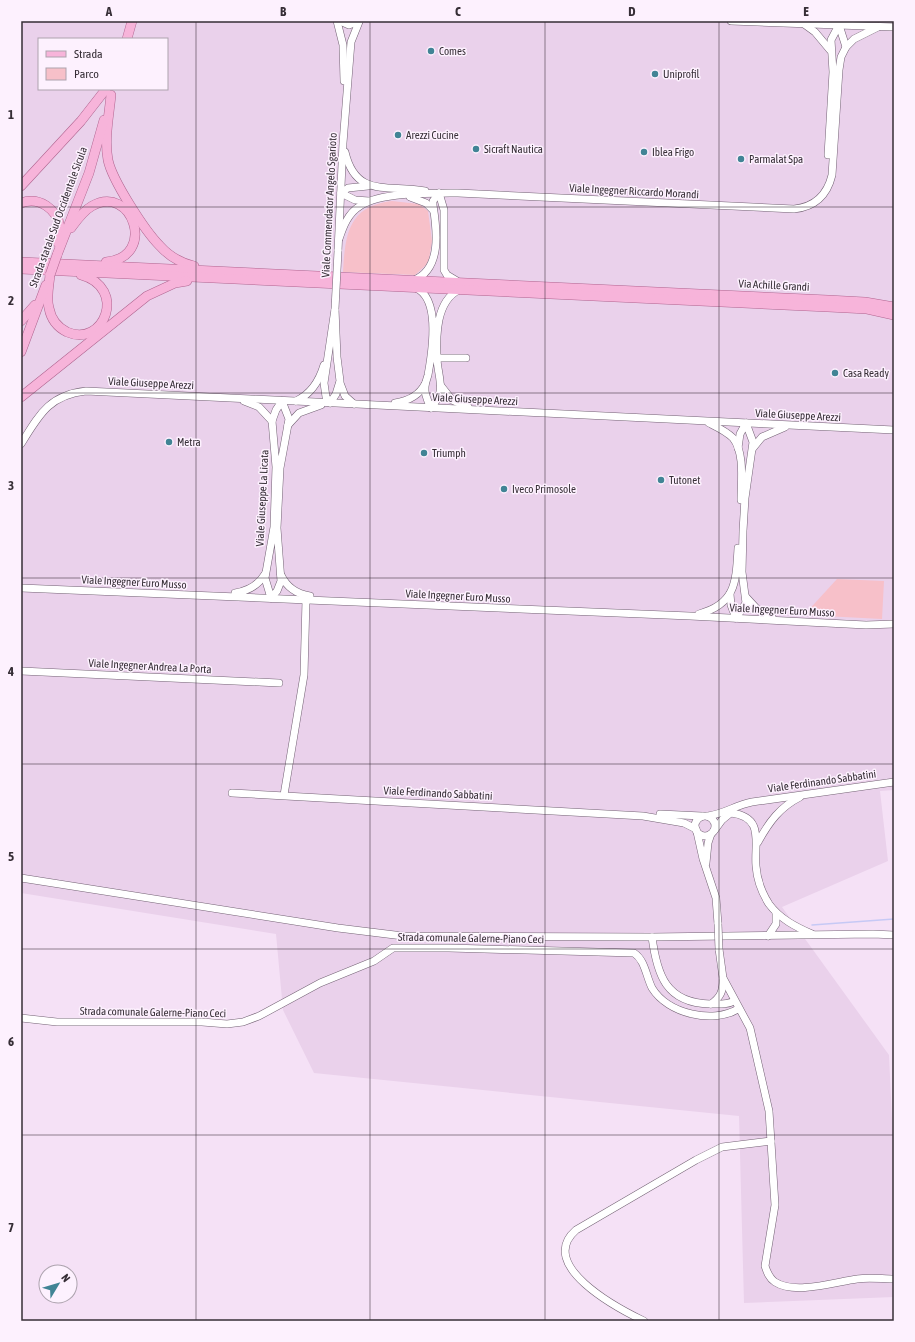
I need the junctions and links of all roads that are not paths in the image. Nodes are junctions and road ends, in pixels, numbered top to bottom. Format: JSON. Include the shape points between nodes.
{"nodes":[{"id":1,"x":132,"y":21,"type":"edge"},
{"id":2,"x":359,"y":21,"type":"edge"},
{"id":3,"x":731,"y":21,"type":"edge"},
{"id":4,"x":338,"y":22,"type":"edge"},
{"id":5,"x":804,"y":24,"type":"junction"},
{"id":6,"x":839,"y":25,"type":"junction"},
{"id":7,"x":879,"y":26,"type":"junction"},
{"id":8,"x":894,"y":27,"type":"edge"},
{"id":9,"x":127,"y":38,"type":"edge"},
{"id":10,"x":846,"y":46,"type":"junction"},
{"id":11,"x":830,"y":50,"type":"junction"},
{"id":12,"x":110,"y":91,"type":"edge"},
{"id":13,"x":346,"y":101,"type":"junction"},
{"id":14,"x":343,"y":143,"type":"junction"},
{"id":15,"x":21,"y":186,"type":"edge"},
{"id":16,"x":368,"y":186,"type":"junction"},
{"id":17,"x":341,"y":193,"type":"junction"},
{"id":18,"x":439,"y":193,"type":"junction"},
{"id":19,"x":458,"y":194,"type":"junction"},
{"id":20,"x":823,"y":195,"type":"junction"},
{"id":21,"x":396,"y":196,"type":"junction"},
{"id":22,"x":370,"y":201,"type":"junction"},
{"id":23,"x":21,"y":203,"type":"edge"},
{"id":24,"x":444,"y":210,"type":"junction"},
{"id":25,"x":434,"y":211,"type":"junction"},
{"id":26,"x":65,"y":236,"type":"junction"},
{"id":27,"x":339,"y":239,"type":"junction"},
{"id":28,"x":57,"y":255,"type":"junction"},
{"id":29,"x":21,"y":259,"type":"edge"},
{"id":30,"x":21,"y":262,"type":"edge"},
{"id":31,"x":31,"y":262,"type":"junction"},
{"id":32,"x":92,"y":264,"type":"junction"},
{"id":33,"x":21,"y":269,"type":"edge"},
{"id":34,"x":67,"y":271,"type":"junction"},
{"id":35,"x":50,"y":275,"type":"junction"},
{"id":36,"x":233,"y":276,"type":"junction"},
{"id":37,"x":413,"y":284,"type":"junction"},
{"id":38,"x":460,"y":286,"type":"junction"},
{"id":39,"x":653,"y":295,"type":"junction"},
{"id":40,"x":42,"y":296,"type":"junction"},
{"id":41,"x":894,"y":307,"type":"edge"},
{"id":42,"x":335,"y":309,"type":"junction"},
{"id":43,"x":894,"y":314,"type":"edge"},
{"id":44,"x":21,"y":322,"type":"edge"},
{"id":45,"x":330,"y":336,"type":"junction"},
{"id":46,"x":21,"y":352,"type":"edge"},
{"id":47,"x":434,"y":358,"type":"junction"},
{"id":48,"x":466,"y":358,"type":"dead end"},
{"id":49,"x":340,"y":381,"type":"junction"},
{"id":50,"x":426,"y":382,"type":"junction"},
{"id":51,"x":440,"y":383,"type":"junction"},
{"id":52,"x":21,"y":397,"type":"edge"},
{"id":53,"x":239,"y":398,"type":"junction"},
{"id":54,"x":282,"y":401,"type":"junction"},
{"id":55,"x":294,"y":402,"type":"junction"},
{"id":56,"x":328,"y":403,"type":"junction"},
{"id":57,"x":354,"y":404,"type":"junction"},
{"id":58,"x":383,"y":406,"type":"junction"},
{"id":59,"x":431,"y":408,"type":"junction"},
{"id":60,"x":476,"y":410,"type":"junction"},
{"id":61,"x":272,"y":421,"type":"junction"},
{"id":62,"x":705,"y":421,"type":"junction"},
{"id":63,"x":746,"y":423,"type":"junction"},
{"id":64,"x":288,"y":425,"type":"junction"},
{"id":65,"x":791,"y":425,"type":"junction"},
{"id":66,"x":894,"y":430,"type":"edge"},
{"id":67,"x":21,"y":444,"type":"edge"},
{"id":68,"x":738,"y":448,"type":"junction"},
{"id":69,"x":753,"y":448,"type":"junction"},
{"id":70,"x":267,"y":570,"type":"junction"},
{"id":71,"x":281,"y":574,"type":"junction"},
{"id":72,"x":21,"y":588,"type":"edge"},
{"id":73,"x":730,"y":594,"type":"junction"},
{"id":74,"x":214,"y":596,"type":"junction"},
{"id":75,"x":746,"y":596,"type":"junction"},
{"id":76,"x":271,"y":598,"type":"junction"},
{"id":77,"x":306,"y":600,"type":"junction"},
{"id":78,"x":334,"y":601,"type":"junction"},
{"id":79,"x":690,"y":616,"type":"junction"},
{"id":80,"x":736,"y":618,"type":"junction"},
{"id":81,"x":784,"y":620,"type":"junction"},
{"id":82,"x":894,"y":624,"type":"edge"},
{"id":83,"x":21,"y":671,"type":"edge"},
{"id":84,"x":279,"y":683,"type":"dead end"},
{"id":85,"x":894,"y":782,"type":"edge"},
{"id":86,"x":232,"y":793,"type":"dead end"},
{"id":87,"x":806,"y":794,"type":"junction"},
{"id":88,"x":284,"y":795,"type":"junction"},
{"id":89,"x":752,"y":802,"type":"junction"},
{"id":90,"x":731,"y":813,"type":"junction"},
{"id":91,"x":643,"y":816,"type":"junction"},
{"id":92,"x":705,"y":816,"type":"junction"},
{"id":93,"x":697,"y":830,"type":"junction"},
{"id":94,"x":713,"y":832,"type":"junction"},
{"id":95,"x":757,"y":844,"type":"junction"},
{"id":96,"x":706,"y":868,"type":"junction"},
{"id":97,"x":21,"y":878,"type":"edge"},
{"id":98,"x":776,"y":913,"type":"junction"},
{"id":99,"x":815,"y":935,"type":"junction"},
{"id":100,"x":894,"y":935,"type":"edge"},
{"id":101,"x":768,"y":936,"type":"junction"},
{"id":102,"x":652,"y":937,"type":"junction"},
{"id":103,"x":723,"y":978,"type":"junction"},
{"id":104,"x":719,"y":998,"type":"junction"},
{"id":105,"x":733,"y":999,"type":"junction"},
{"id":106,"x":711,"y":1004,"type":"junction"},
{"id":107,"x":738,"y":1009,"type":"junction"},
{"id":108,"x":21,"y":1018,"type":"edge"},
{"id":109,"x":771,"y":1141,"type":"junction"},
{"id":110,"x":894,"y":1279,"type":"edge"},
{"id":111,"x":644,"y":1321,"type":"edge"}],
"edges":[{"from":1,"to":9,"type":"main road"},
{"from":2,"to":4,"type":"street","via":[[349,26]]},
{"from":2,"to":13,"type":"street","via":[[351,42]]},
{"from":3,"to":5,"type":"street"},
{"from":4,"to":13,"type":"street","via":[[343,45]]},
{"from":5,"to":6,"type":"street"},
{"from":5,"to":11,"type":"street","via":[[815,32]]},
{"from":6,"to":7,"type":"street"},
{"from":6,"to":10,"type":"street"},
{"from":6,"to":11,"type":"street","via":[[831,40]]},
{"from":7,"to":8,"type":"street"},
{"from":7,"to":10,"type":"street","via":[[854,38]]},
{"from":10,"to":20,"type":"street","via":[[839,70],[832,175],[828,189]]},
{"from":11,"to":20,"type":"street","via":[[834,72],[827,183]]},
{"from":12,"to":15,"type":"main road"},
{"from":12,"to":26,"type":"main road","name":"Strada statale Sud Occidentale Sicula","via":[[89,173]]},
{"from":12,"to":36,"type":"main road","via":[[108,160],[114,176],[149,233],[160,246],[184,264]]},
{"from":13,"to":14,"type":"street","name":"Viale Commendator Angelo Sgarioto"},
{"from":14,"to":16,"type":"street","via":[[350,168]]},
{"from":14,"to":17,"type":"street","name":"Viale Commendator Angelo Sgarioto"},
{"from":16,"to":17,"type":"street","via":[[352,187]]},
{"from":16,"to":18,"type":"street"},
{"from":17,"to":22,"type":"street","via":[[355,200]]},
{"from":17,"to":27,"type":"street","name":"Viale Commendator Angelo Sgarioto"},
{"from":18,"to":19,"type":"street","name":"Viale Ingegner Riccardo Morandi"},
{"from":18,"to":21,"type":"street"},
{"from":18,"to":24,"type":"street"},
{"from":18,"to":25,"type":"street","via":[[433,201]]},
{"from":19,"to":20,"type":"street","name":"Viale Ingegner Riccardo Morandi","via":[[794,209],[812,205]]},
{"from":19,"to":24,"type":"street","via":[[448,200]]},
{"from":21,"to":22,"type":"street"},
{"from":21,"to":25,"type":"street","via":[[420,200]]},
{"from":22,"to":27,"type":"street","via":[[359,206],[349,216]]},
{"from":23,"to":28,"type":"main road","via":[[40,202],[54,213],[60,227]]},
{"from":24,"to":38,"type":"street","via":[[444,270]]},
{"from":25,"to":37,"type":"street","via":[[434,256],[424,274]]},
{"from":26,"to":28,"type":"main road","name":"Strada statale Sud Occidentale Sicula"},
{"from":26,"to":32,"type":"main road","via":[[80,216],[95,205],[112,203],[126,210],[136,229],[131,249],[118,259]]},
{"from":27,"to":42,"type":"street","name":"Viale Commendator Angelo Sgarioto","bridge":true},
{"from":28,"to":35,"type":"main road","name":"Strada statale Sud Occidentale Sicula","bridge":true},
{"from":29,"to":31,"type":"main road"},
{"from":30,"to":31,"type":"main road"},
{"from":31,"to":32,"type":"main road"},
{"from":32,"to":36,"type":"main road"},
{"from":33,"to":34,"type":"main road"},
{"from":34,"to":35,"type":"main road","via":[[94,280],[105,292],[108,302],[106,316],[92,331],[75,334],[65,331],[55,323],[48,307]]},
{"from":34,"to":36,"type":"main road"},
{"from":35,"to":40,"type":"main road","name":"Strada statale Sud Occidentale Sicula"},
{"from":36,"to":37,"type":"main road"},
{"from":36,"to":52,"type":"main road","via":[[217,281],[182,281],[155,291]]},
{"from":37,"to":38,"type":"main road"},
{"from":37,"to":47,"type":"street","via":[[425,295],[431,308]]},
{"from":38,"to":39,"type":"main road"},
{"from":38,"to":47,"type":"street","via":[[443,306]]},
{"from":39,"to":41,"type":"main road","name":"Via Achille Grandi","via":[[828,300]]},
{"from":39,"to":43,"type":"main road","name":"Via Achille Grandi","via":[[852,308]]},
{"from":40,"to":44,"type":"main road"},
{"from":40,"to":46,"type":"main road","name":"Strada statale Sud Occidentale Sicula"},
{"from":42,"to":45,"type":"street"},
{"from":42,"to":49,"type":"street"},
{"from":45,"to":55,"type":"street","via":[[323,369],[314,387]]},
{"from":45,"to":56,"type":"street","via":[[324,383]]},
{"from":47,"to":48,"type":"street"},
{"from":47,"to":50,"type":"street"},
{"from":47,"to":51,"type":"street"},
{"from":49,"to":56,"type":"street","via":[[336,394]]},
{"from":49,"to":57,"type":"street","via":[[345,396]]},
{"from":50,"to":58,"type":"street","via":[[418,393],[407,401]]},
{"from":50,"to":59,"type":"street","via":[[426,397]]},
{"from":51,"to":59,"type":"street","via":[[440,395]]},
{"from":51,"to":60,"type":"street","via":[[442,390],[452,400]]},
{"from":53,"to":54,"type":"street","name":"Viale Giuseppe Arezzi"},
{"from":53,"to":61,"type":"street","via":[[259,408]]},
{"from":53,"to":67,"type":"street","name":"Viale Giuseppe Arezzi","via":[[86,392],[66,395],[41,413]]},
{"from":54,"to":55,"type":"street","name":"Viale Giuseppe Arezzi"},
{"from":54,"to":61,"type":"street"},
{"from":54,"to":64,"type":"street","via":[[288,413]]},
{"from":55,"to":56,"type":"street","name":"Viale Giuseppe Arezzi"},
{"from":56,"to":57,"type":"street","name":"Viale Giuseppe Arezzi"},
{"from":56,"to":64,"type":"street","via":[[299,413]]},
{"from":57,"to":58,"type":"street","name":"Viale Giuseppe Arezzi"},
{"from":58,"to":59,"type":"street","name":"Viale Giuseppe Arezzi"},
{"from":59,"to":60,"type":"street","name":"Viale Giuseppe Arezzi"},
{"from":60,"to":62,"type":"street","name":"Viale Giuseppe Arezzi"},
{"from":61,"to":70,"type":"street","name":"Viale Giuseppe La Licata","via":[[276,467],[274,520]]},
{"from":62,"to":63,"type":"street","name":"Viale Giuseppe Arezzi"},
{"from":62,"to":68,"type":"street","via":[[727,432]]},
{"from":63,"to":65,"type":"street","name":"Viale Giuseppe Arezzi"},
{"from":63,"to":68,"type":"street","via":[[740,434]]},
{"from":63,"to":69,"type":"street","via":[[752,436]]},
{"from":64,"to":71,"type":"street","via":[[283,448],[278,506],[277,544]]},
{"from":65,"to":66,"type":"street","name":"Viale Giuseppe Arezzi"},
{"from":65,"to":69,"type":"street","via":[[768,433]]},
{"from":68,"to":73,"type":"street","via":[[741,486],[738,560]]},
{"from":69,"to":75,"type":"street","via":[[743,531],[742,572]]},
{"from":70,"to":74,"type":"street","via":[[261,580],[250,589]]},
{"from":70,"to":76,"type":"street","name":"Viale Giuseppe La Licata","via":[[265,583]]},
{"from":71,"to":76,"type":"street","via":[[279,586]]},
{"from":71,"to":78,"type":"street","via":[[288,586],[302,594]]},
{"from":72,"to":74,"type":"street","name":"Viale Ingegner Euro Musso"},
{"from":73,"to":79,"type":"street","via":[[726,601],[713,610]]},
{"from":73,"to":80,"type":"street"},
{"from":74,"to":76,"type":"street","name":"Viale Ingegner Euro Musso"},
{"from":75,"to":80,"type":"street","via":[[744,607]]},
{"from":75,"to":81,"type":"street","via":[[750,604],[765,615]]},
{"from":76,"to":77,"type":"street","name":"Viale Ingegner Euro Musso"},
{"from":77,"to":78,"type":"street","name":"Viale Ingegner Euro Musso"},
{"from":77,"to":88,"type":"street","via":[[304,675]]},
{"from":78,"to":79,"type":"street","name":"Viale Ingegner Euro Musso"},
{"from":79,"to":80,"type":"street","name":"Viale Ingegner Euro Musso"},
{"from":80,"to":81,"type":"street","name":"Viale Ingegner Euro Musso"},
{"from":81,"to":82,"type":"street","name":"Viale Ingegner Euro Musso","via":[[866,625]]},
{"from":83,"to":84,"type":"street","name":"Viale Ingegner Andrea La Porta"},
{"from":85,"to":87,"type":"street","name":"Viale Ferdinando Sabbatini"},
{"from":86,"to":88,"type":"street","name":"Viale Ferdinando Sabbatini"},
{"from":87,"to":89,"type":"street","name":"Viale Ferdinando Sabbatini"},
{"from":87,"to":95,"type":"street","via":[[774,815]]},
{"from":88,"to":91,"type":"street","name":"Viale Ferdinando Sabbatini"},
{"from":89,"to":90,"type":"street"},
{"from":89,"to":92,"type":"street"},
{"from":90,"to":94,"type":"street"},
{"from":90,"to":95,"type":"street","via":[[748,819],[754,827]]},
{"from":91,"to":92,"type":"street"},
{"from":91,"to":93,"type":"street","via":[[684,822]]},
{"from":92,"to":93,"type":"street","via":[[696,821]]},
{"from":92,"to":94,"type":"street","via":[[715,822]]},
{"from":93,"to":94,"type":"street","via":[[704,836]]},
{"from":93,"to":96,"type":"street"},
{"from":94,"to":96,"type":"street","via":[[708,843]]},
{"from":95,"to":98,"type":"street","via":[[757,876],[764,896]]},
{"from":96,"to":103,"type":"street","bridge":true,"via":[[716,898]]},
{"from":97,"to":102,"type":"street","via":[[369,933],[403,936]]},
{"from":98,"to":99,"type":"street"},
{"from":98,"to":101,"type":"street","via":[[776,924]]},
{"from":99,"to":100,"type":"street"},
{"from":99,"to":101,"type":"street"},
{"from":101,"to":102,"type":"street"},
{"from":102,"to":106,"type":"street","via":[[658,971],[668,988],[690,1002]]},
{"from":103,"to":104,"type":"street","via":[[723,990]]},
{"from":103,"to":105,"type":"street"},
{"from":104,"to":105,"type":"street","via":[[728,995]]},
{"from":104,"to":106,"type":"street"},
{"from":105,"to":106,"type":"street","via":[[729,1004]]},
{"from":105,"to":107,"type":"street"},
{"from":107,"to":108,"type":"street","name":"Strada comunale Galerne-Piano Ceci","via":[[730,1014],[704,1015],[673,1008],[653,989],[642,961],[634,953],[393,948],[374,961],[320,983],[243,1022],[57,1022]]},
{"from":107,"to":109,"type":"street","via":[[750,1028],[765,1091]]},
{"from":109,"to":110,"type":"street","via":[[775,1205],[765,1266],[774,1282],[799,1287],[858,1279]]},
{"from":109,"to":111,"type":"street","via":[[722,1147],[569,1236],[565,1245],[565,1259],[570,1267],[598,1295]]}]}
